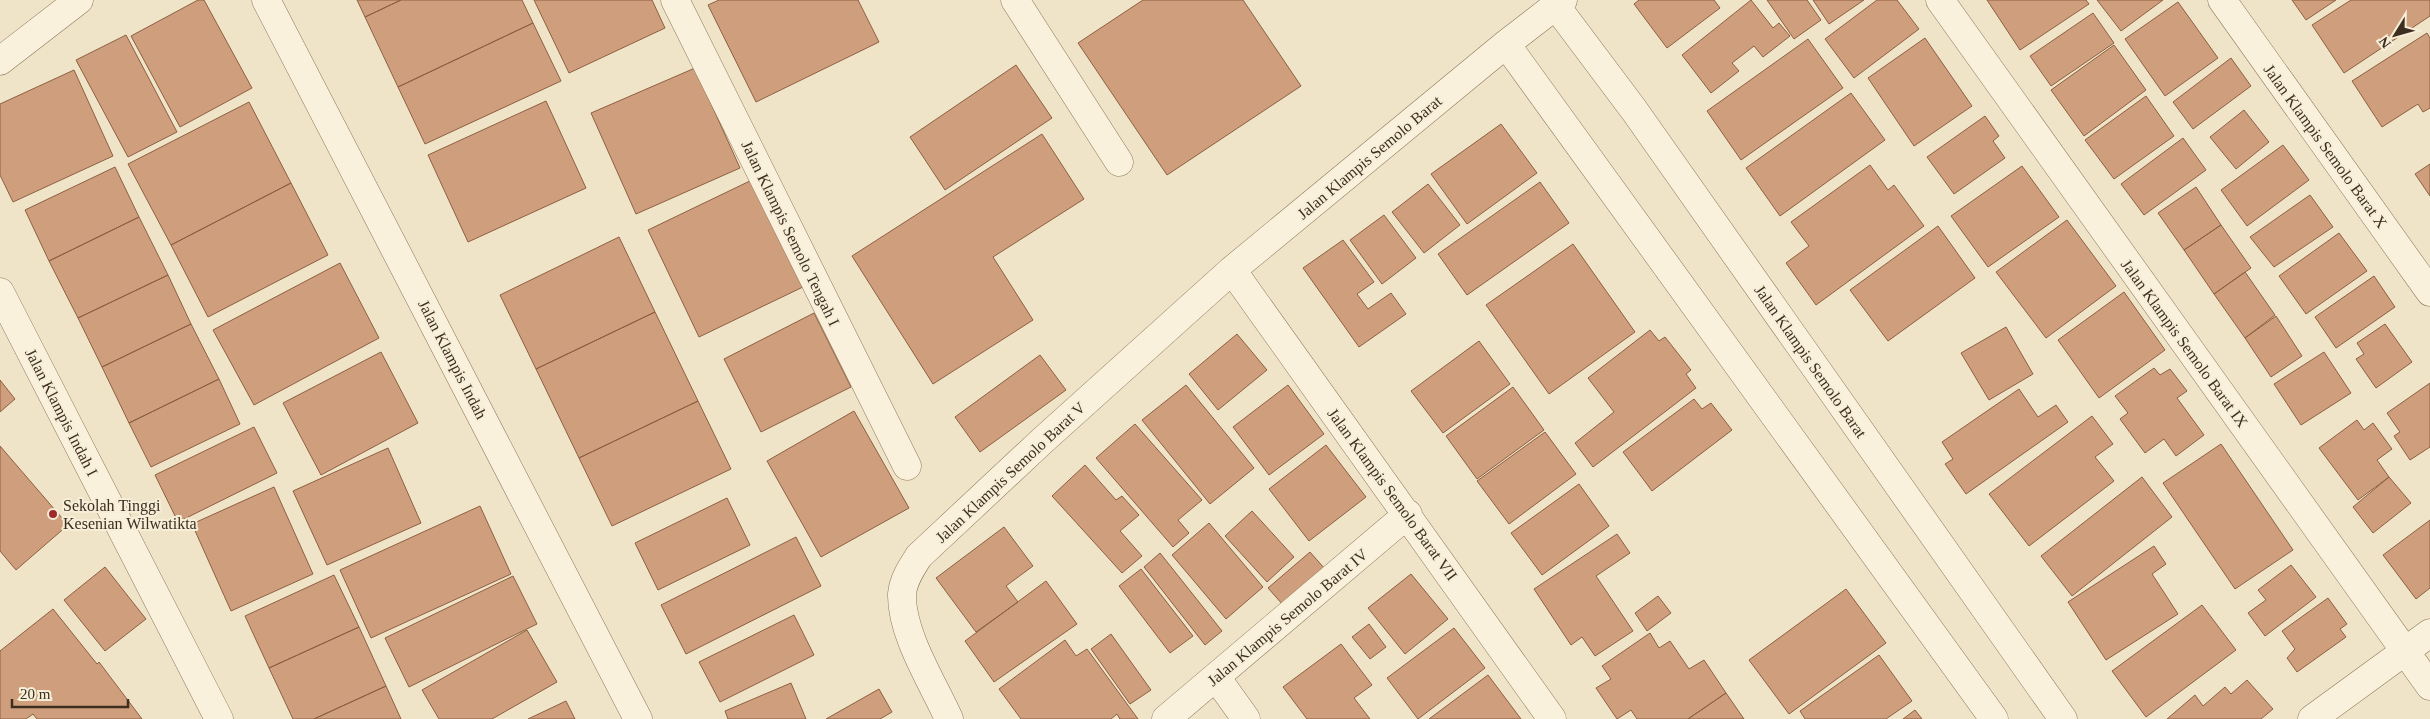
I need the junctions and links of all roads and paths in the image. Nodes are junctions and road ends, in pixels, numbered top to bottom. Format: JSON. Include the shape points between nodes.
{"nodes":[{"id":1,"x":79,"y":0,"type":"edge"},
{"id":2,"x":266,"y":0,"type":"edge"},
{"id":3,"x":675,"y":0,"type":"edge"},
{"id":4,"x":1015,"y":0,"type":"edge"},
{"id":5,"x":1940,"y":0,"type":"edge"},
{"id":6,"x":2222,"y":0,"type":"edge"},
{"id":7,"x":1559,"y":3,"type":"edge"},
{"id":8,"x":1506,"y":44,"type":"junction"},
{"id":9,"x":0,"y":61,"type":"edge"},
{"id":10,"x":1119,"y":162,"type":"dead end"},
{"id":11,"x":1232,"y":270,"type":"junction"},
{"id":12,"x":0,"y":292,"type":"edge"},
{"id":13,"x":2430,"y":292,"type":"edge"},
{"id":14,"x":907,"y":466,"type":"dead end"},
{"id":15,"x":1408,"y":514,"type":"junction"},
{"id":16,"x":2430,"y":633,"type":"edge"},
{"id":17,"x":2405,"y":651,"type":"junction"},
{"id":18,"x":1216,"y":677,"type":"junction"},
{"id":19,"x":2430,"y":686,"type":"edge"},
{"id":20,"x":219,"y":719,"type":"edge"},
{"id":21,"x":638,"y":719,"type":"edge"},
{"id":22,"x":949,"y":719,"type":"edge"},
{"id":23,"x":1166,"y":719,"type":"edge"},
{"id":24,"x":1246,"y":719,"type":"edge"},
{"id":25,"x":1552,"y":719,"type":"edge"},
{"id":26,"x":1994,"y":719,"type":"edge"},
{"id":27,"x":2063,"y":719,"type":"edge"},
{"id":28,"x":2312,"y":719,"type":"edge"}],
"edges":[{"from":1,"to":9,"type":"street"},
{"from":2,"to":21,"type":"street","name":"Jalan Klampis Indah"},
{"from":3,"to":14,"type":"street","name":"Jalan Klampis Semolo Tengah I"},
{"from":4,"to":10,"type":"street"},
{"from":5,"to":17,"type":"street","name":"Jalan Klampis Semolo Barat IX"},
{"from":6,"to":13,"type":"street","name":"Jalan Klampis Semolo Barat X"},
{"from":7,"to":8,"type":"street","name":"Jalan Klampis Semolo Barat"},
{"from":7,"to":27,"type":"street","name":"Jalan Klampis Semolo Barat"},
{"from":8,"to":11,"type":"street","name":"Jalan Klampis Semolo Barat"},
{"from":8,"to":26,"type":"street"},
{"from":11,"to":15,"type":"street","name":"Jalan Klampis Semolo Barat VII"},
{"from":11,"to":22,"type":"street","name":"Jalan Klampis Semolo Barat V","via":[[919,556],[902,592],[903,614]]},
{"from":12,"to":20,"type":"street","name":"Jalan Klampis Indah I"},
{"from":15,"to":18,"type":"street","name":"Jalan Klampis Semolo Barat IV"},
{"from":15,"to":25,"type":"street","name":"Jalan Klampis Semolo Barat VII"},
{"from":16,"to":17,"type":"street"},
{"from":17,"to":19,"type":"street","name":"Jalan Klampis Semolo Barat IX"},
{"from":17,"to":28,"type":"street"},
{"from":18,"to":23,"type":"street","name":"Jalan Klampis Semolo Barat IV"},
{"from":18,"to":24,"type":"street"}]}
